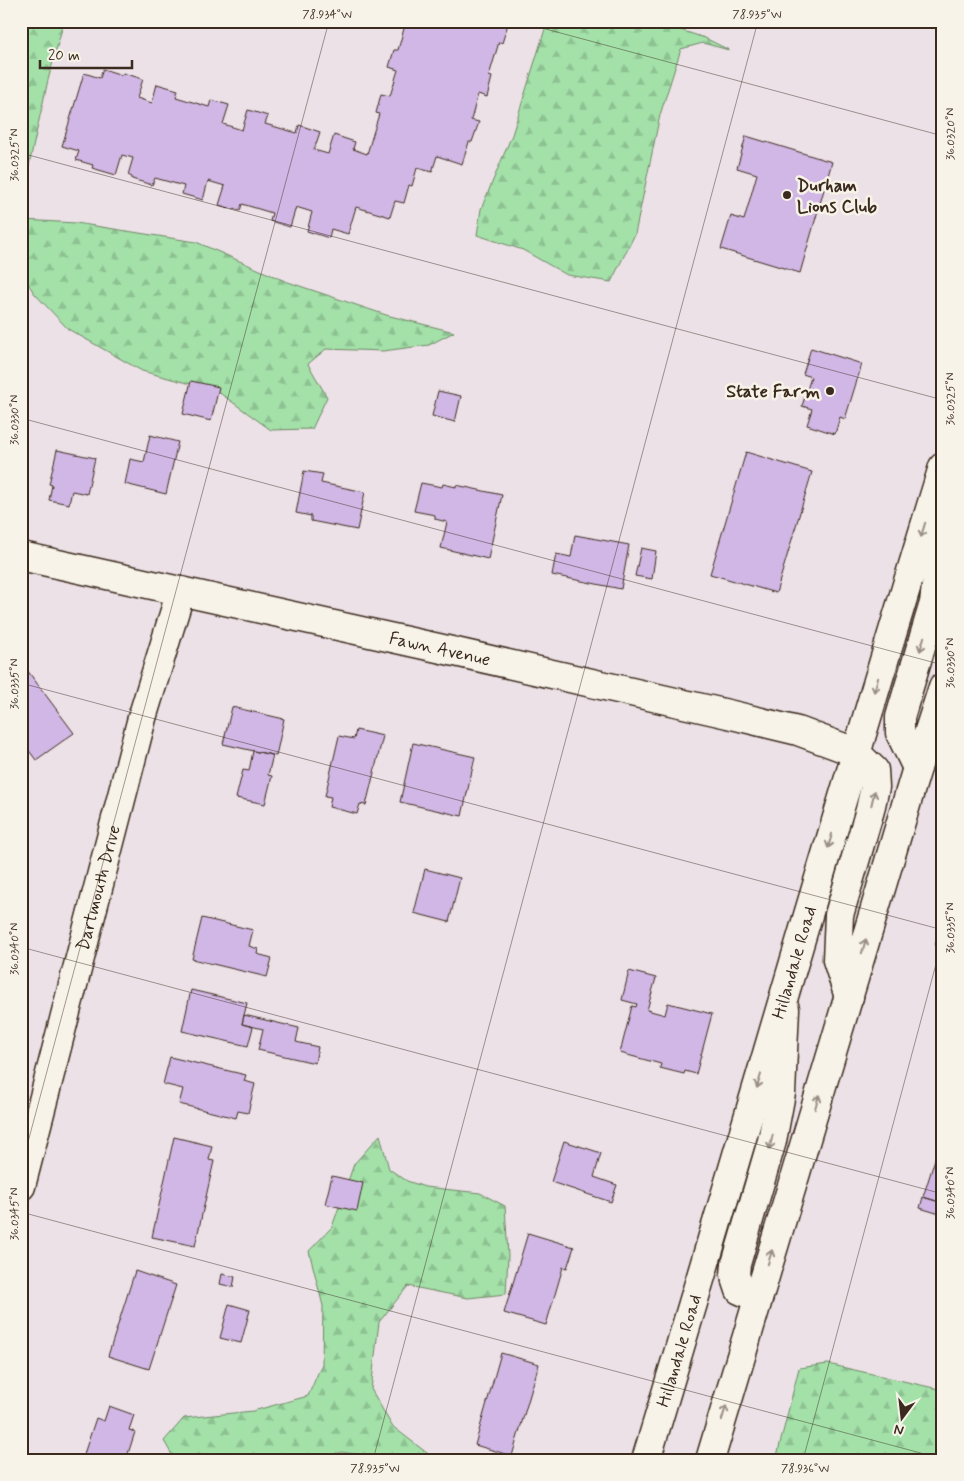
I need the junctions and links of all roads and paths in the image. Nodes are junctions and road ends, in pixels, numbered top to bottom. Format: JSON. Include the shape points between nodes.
{"nodes":[{"id":1,"x":943,"y":467,"type":"edge"},
{"id":2,"x":943,"y":527,"type":"edge"},
{"id":3,"x":21,"y":556,"type":"edge"},
{"id":4,"x":181,"y":591,"type":"junction"},
{"id":5,"x":943,"y":687,"type":"edge"},
{"id":6,"x":856,"y":752,"type":"junction"},
{"id":7,"x":917,"y":768,"type":"junction"},
{"id":8,"x":786,"y":990,"type":"junction"},
{"id":9,"x":848,"y":998,"type":"junction"},
{"id":10,"x":21,"y":1186,"type":"edge"},
{"id":11,"x":758,"y":1298,"type":"junction"},
{"id":12,"x":646,"y":1460,"type":"edge"},
{"id":13,"x":710,"y":1460,"type":"edge"}],
"edges":[{"from":1,"to":6,"type":"street","name":"Hillandale Road","one_way":true},
{"from":2,"to":7,"type":"street","one_way":true,"via":[[934,603],[900,717],[900,733]]},
{"from":3,"to":4,"type":"street","name":"Fawn Avenue"},
{"from":4,"to":6,"type":"street","name":"Fawn Avenue","via":[[798,731]]},
{"from":4,"to":10,"type":"street","name":"Dartmouth Drive","via":[[142,718]]},
{"from":5,"to":7,"type":"street"},
{"from":6,"to":8,"type":"street","name":"Hillandale Road","one_way":true},
{"from":9,"to":6,"type":"street","one_way":true,"via":[[836,960],[839,915],[875,787],[874,770]]},
{"from":9,"to":7,"type":"street","one_way":true},
{"from":8,"to":11,"type":"street","one_way":true,"via":[[781,1093],[772,1140],[736,1264],[735,1275],[740,1290]]},
{"from":8,"to":12,"type":"street","name":"Hillandale Road","one_way":true},
{"from":11,"to":9,"type":"street","one_way":true},
{"from":13,"to":11,"type":"street","one_way":true}]}
